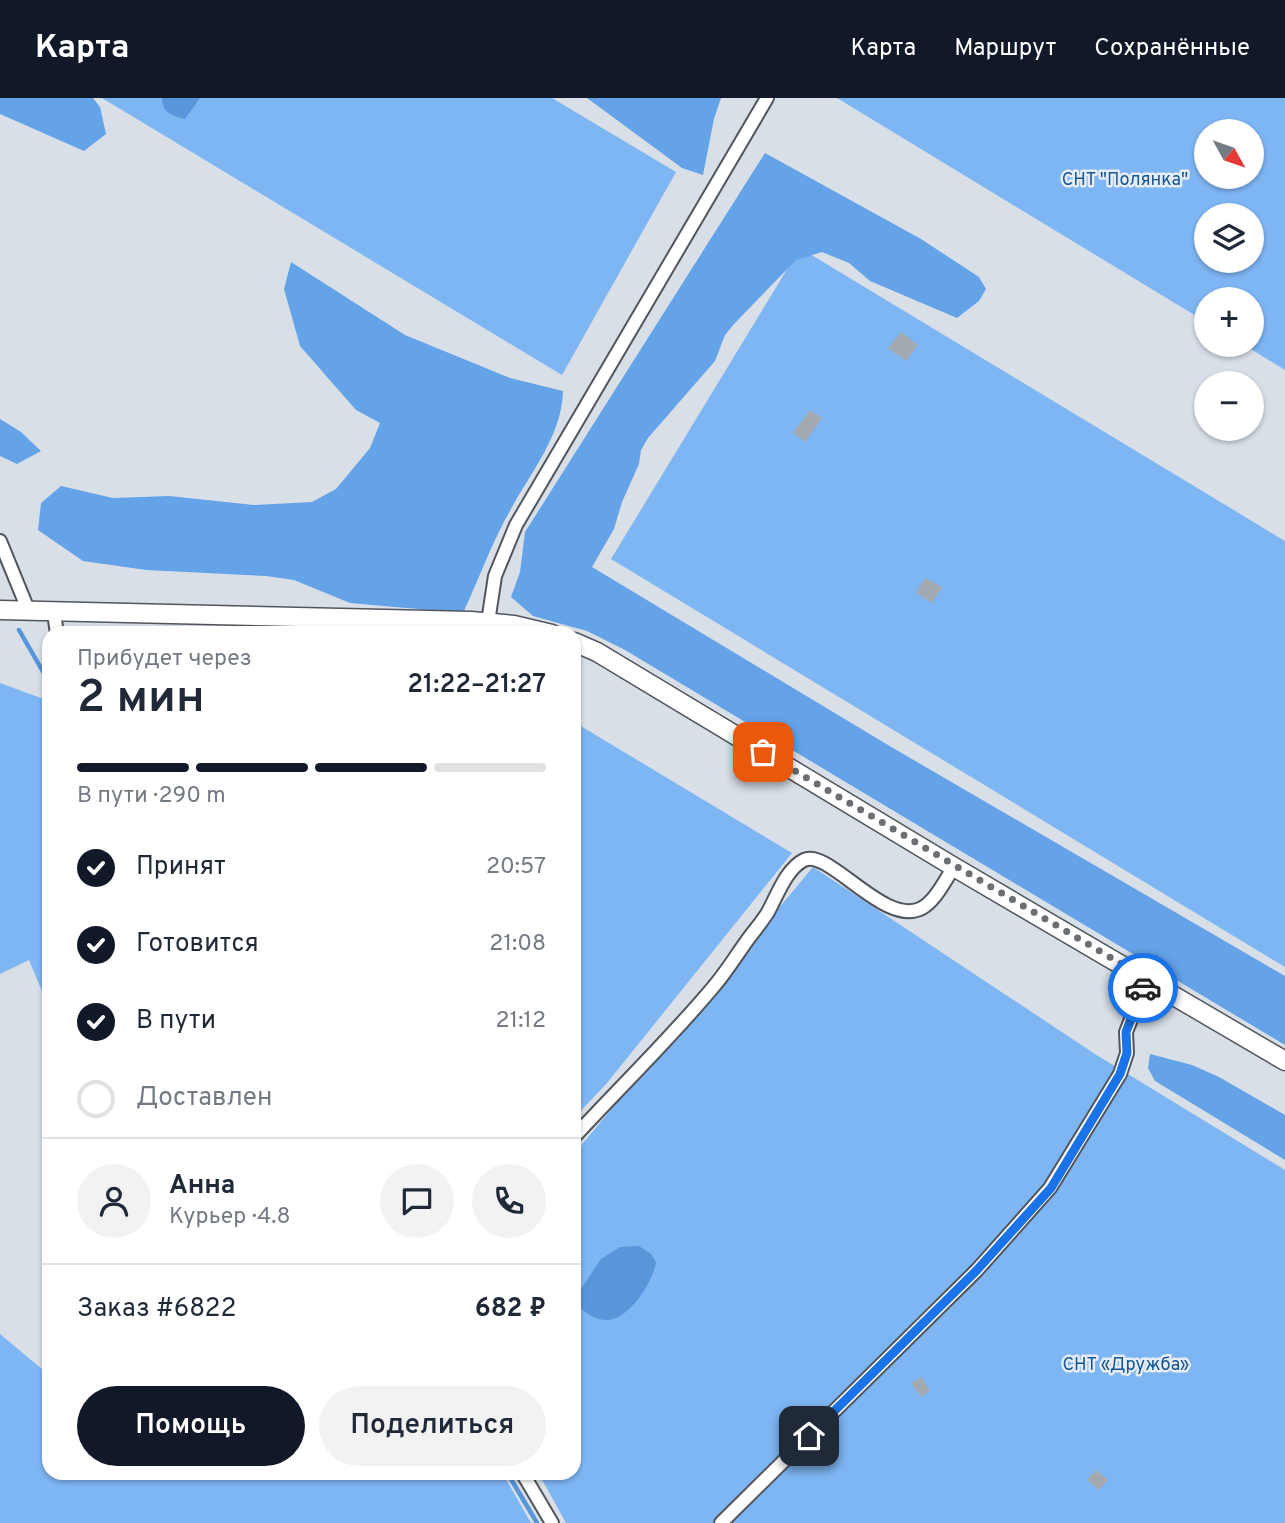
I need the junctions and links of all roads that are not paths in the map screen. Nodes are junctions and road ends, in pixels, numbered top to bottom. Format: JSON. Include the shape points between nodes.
{"nodes":[{"id":1,"x":766,"y":98,"type":"edge"},
{"id":2,"x":0,"y":541,"type":"edge"},
{"id":3,"x":0,"y":610,"type":"edge"},
{"id":4,"x":29,"y":612,"type":"junction"},
{"id":5,"x":54,"y":613,"type":"junction"},
{"id":6,"x":488,"y":622,"type":"junction"},
{"id":7,"x":56,"y":626,"type":"edge"},
{"id":8,"x":515,"y":626,"type":"edge"},
{"id":9,"x":581,"y":645,"type":"edge"},
{"id":10,"x":954,"y":867,"type":"junction"},
{"id":11,"x":1147,"y":979,"type":"junction"},
{"id":12,"x":1285,"y":1060,"type":"edge"},
{"id":13,"x":581,"y":1130,"type":"edge"},
{"id":14,"x":527,"y":1480,"type":"edge"},
{"id":15,"x":552,"y":1523,"type":"edge"},
{"id":16,"x":721,"y":1523,"type":"edge"}],
"edges":[{"from":1,"to":6,"type":"street","via":[[516,526],[495,576]]},
{"from":2,"to":4,"type":"street"},
{"from":3,"to":4,"type":"street"},
{"from":4,"to":5,"type":"street"},
{"from":5,"to":6,"type":"street"},
{"from":5,"to":7,"type":"street"},
{"from":6,"to":8,"type":"street"},
{"from":9,"to":10,"type":"street"},
{"from":10,"to":11,"type":"street"},
{"from":10,"to":13,"type":"street","via":[[932,898],[915,911],[868,895],[821,862],[804,860],[716,985]]},
{"from":11,"to":12,"type":"street"},
{"from":11,"to":16,"type":"street","via":[[1126,1032],[1127,1053],[1120,1074],[1051,1188],[977,1270]]},
{"from":14,"to":15,"type":"street"}]}
